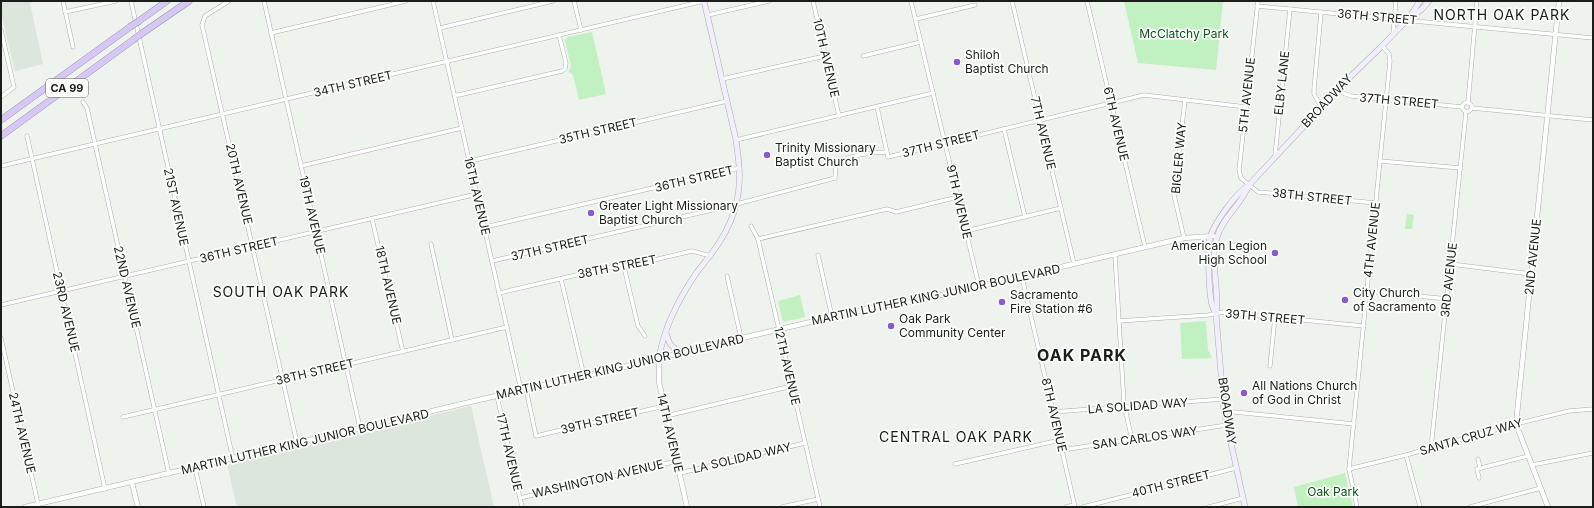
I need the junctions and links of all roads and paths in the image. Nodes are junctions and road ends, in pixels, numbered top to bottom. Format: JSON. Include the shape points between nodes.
{"nodes":[{"id":1,"x":63,"y":1,"type":"edge"},
{"id":2,"x":116,"y":1,"type":"edge"},
{"id":3,"x":131,"y":1,"type":"edge"},
{"id":4,"x":167,"y":1,"type":"edge"},
{"id":5,"x":189,"y":1,"type":"edge"},
{"id":6,"x":229,"y":1,"type":"edge"},
{"id":7,"x":264,"y":1,"type":"edge"},
{"id":8,"x":406,"y":1,"type":"edge"},
{"id":9,"x":433,"y":1,"type":"edge"},
{"id":10,"x":553,"y":1,"type":"edge"},
{"id":11,"x":574,"y":1,"type":"edge"},
{"id":12,"x":704,"y":1,"type":"edge"},
{"id":13,"x":769,"y":1,"type":"edge"},
{"id":14,"x":813,"y":1,"type":"edge"},
{"id":15,"x":911,"y":1,"type":"edge"},
{"id":16,"x":1012,"y":1,"type":"edge"},
{"id":17,"x":1087,"y":1,"type":"edge"},
{"id":18,"x":1258,"y":1,"type":"edge"},
{"id":19,"x":1396,"y":1,"type":"edge"},
{"id":20,"x":1420,"y":1,"type":"edge"},
{"id":21,"x":1429,"y":1,"type":"edge"},
{"id":22,"x":1477,"y":1,"type":"edge"},
{"id":23,"x":1559,"y":1,"type":"edge"},
{"id":24,"x":975,"y":5,"type":"dead end"},
{"id":25,"x":1257,"y":6,"type":"junction"},
{"id":26,"x":1290,"y":9,"type":"junction"},
{"id":27,"x":65,"y":12,"type":"junction"},
{"id":28,"x":1321,"y":13,"type":"junction"},
{"id":29,"x":708,"y":16,"type":"junction"},
{"id":30,"x":1394,"y":18,"type":"junction"},
{"id":31,"x":916,"y":19,"type":"junction"},
{"id":32,"x":1407,"y":20,"type":"junction"},
{"id":33,"x":1475,"y":27,"type":"junction"},
{"id":34,"x":440,"y":28,"type":"junction"},
{"id":35,"x":1,"y":30,"type":"edge"},
{"id":36,"x":581,"y":30,"type":"junction"},
{"id":37,"x":271,"y":33,"type":"junction"},
{"id":38,"x":1556,"y":34,"type":"junction"},
{"id":39,"x":559,"y":35,"type":"junction"},
{"id":40,"x":1393,"y":36,"type":"junction"},
{"id":41,"x":1593,"y":38,"type":"edge"},
{"id":42,"x":921,"y":42,"type":"junction"},
{"id":43,"x":1382,"y":46,"type":"junction"},
{"id":44,"x":73,"y":47,"type":"dead end"},
{"id":45,"x":826,"y":56,"type":"junction"},
{"id":46,"x":863,"y":56,"type":"dead end"},
{"id":47,"x":447,"y":61,"type":"junction"},
{"id":48,"x":722,"y":79,"type":"junction"},
{"id":49,"x":1337,"y":90,"type":"junction"},
{"id":50,"x":933,"y":94,"type":"junction"},
{"id":51,"x":455,"y":95,"type":"junction"},
{"id":52,"x":1,"y":97,"type":"edge"},
{"id":53,"x":1386,"y":99,"type":"junction"},
{"id":54,"x":286,"y":100,"type":"junction"},
{"id":55,"x":1185,"y":100,"type":"junction"},
{"id":56,"x":727,"y":101,"type":"junction"},
{"id":57,"x":83,"y":102,"type":"dead end"},
{"id":58,"x":1111,"y":103,"type":"junction"},
{"id":59,"x":1468,"y":103,"type":"junction"},
{"id":60,"x":877,"y":107,"type":"junction"},
{"id":61,"x":1246,"y":107,"type":"junction"},
{"id":62,"x":1321,"y":107,"type":"junction"},
{"id":63,"x":1462,"y":107,"type":"junction"},
{"id":64,"x":1472,"y":108,"type":"junction"},
{"id":65,"x":1466,"y":112,"type":"junction"},
{"id":66,"x":222,"y":114,"type":"junction"},
{"id":67,"x":839,"y":116,"type":"junction"},
{"id":68,"x":1547,"y":116,"type":"junction"},
{"id":69,"x":1,"y":120,"type":"edge"},
{"id":70,"x":1040,"y":120,"type":"junction"},
{"id":71,"x":1593,"y":120,"type":"edge"},
{"id":72,"x":462,"y":128,"type":"junction"},
{"id":73,"x":1004,"y":129,"type":"junction"},
{"id":74,"x":159,"y":130,"type":"junction"},
{"id":75,"x":1,"y":136,"type":"edge"},
{"id":76,"x":26,"y":136,"type":"dead end"},
{"id":77,"x":736,"y":140,"type":"junction"},
{"id":78,"x":945,"y":143,"type":"junction"},
{"id":79,"x":95,"y":145,"type":"junction"},
{"id":80,"x":887,"y":152,"type":"junction"},
{"id":81,"x":1275,"y":156,"type":"junction"},
{"id":82,"x":32,"y":160,"type":"junction"},
{"id":83,"x":470,"y":160,"type":"junction"},
{"id":84,"x":1380,"y":160,"type":"junction"},
{"id":85,"x":1,"y":166,"type":"edge"},
{"id":86,"x":301,"y":166,"type":"junction"},
{"id":87,"x":739,"y":168,"type":"junction"},
{"id":88,"x":1461,"y":168,"type":"junction"},
{"id":89,"x":1249,"y":185,"type":"junction"},
{"id":90,"x":477,"y":194,"type":"junction"},
{"id":91,"x":958,"y":197,"type":"junction"},
{"id":92,"x":736,"y":203,"type":"junction"},
{"id":93,"x":1376,"y":203,"type":"junction"},
{"id":94,"x":1061,"y":208,"type":"junction"},
{"id":95,"x":1025,"y":217,"type":"junction"},
{"id":96,"x":372,"y":219,"type":"junction"},
{"id":97,"x":751,"y":226,"type":"dead end"},
{"id":98,"x":485,"y":228,"type":"junction"},
{"id":99,"x":966,"y":231,"type":"junction"},
{"id":100,"x":316,"y":232,"type":"junction"},
{"id":101,"x":1211,"y":236,"type":"junction"},
{"id":102,"x":1217,"y":237,"type":"junction"},
{"id":103,"x":1184,"y":238,"type":"junction"},
{"id":104,"x":758,"y":239,"type":"junction"},
{"id":105,"x":431,"y":244,"type":"dead end"},
{"id":106,"x":253,"y":247,"type":"junction"},
{"id":107,"x":1145,"y":247,"type":"junction"},
{"id":108,"x":818,"y":255,"type":"dead end"},
{"id":109,"x":1115,"y":255,"type":"junction"},
{"id":110,"x":711,"y":256,"type":"junction"},
{"id":111,"x":492,"y":261,"type":"junction"},
{"id":112,"x":188,"y":262,"type":"junction"},
{"id":113,"x":1074,"y":264,"type":"junction"},
{"id":114,"x":1451,"y":264,"type":"junction"},
{"id":115,"x":624,"y":267,"type":"junction"},
{"id":116,"x":1531,"y":274,"type":"junction"},
{"id":117,"x":125,"y":276,"type":"junction"},
{"id":118,"x":727,"y":276,"type":"dead end"},
{"id":119,"x":1022,"y":277,"type":"junction"},
{"id":120,"x":562,"y":279,"type":"junction"},
{"id":121,"x":979,"y":286,"type":"junction"},
{"id":122,"x":61,"y":291,"type":"junction"},
{"id":123,"x":1367,"y":291,"type":"junction"},
{"id":124,"x":499,"y":293,"type":"junction"},
{"id":125,"x":1448,"y":299,"type":"junction"},
{"id":126,"x":1,"y":305,"type":"edge"},
{"id":127,"x":1216,"y":314,"type":"junction"},
{"id":128,"x":832,"y":317,"type":"junction"},
{"id":129,"x":1275,"y":317,"type":"junction"},
{"id":130,"x":1119,"y":321,"type":"junction"},
{"id":131,"x":1364,"y":326,"type":"junction"},
{"id":132,"x":507,"y":327,"type":"junction"},
{"id":133,"x":779,"y":329,"type":"junction"},
{"id":134,"x":666,"y":331,"type":"junction"},
{"id":135,"x":646,"y":336,"type":"dead end"},
{"id":136,"x":1,"y":338,"type":"edge"},
{"id":137,"x":741,"y":338,"type":"junction"},
{"id":138,"x":452,"y":340,"type":"junction"},
{"id":139,"x":403,"y":352,"type":"junction"},
{"id":140,"x":684,"y":352,"type":"junction"},
{"id":141,"x":659,"y":358,"type":"junction"},
{"id":142,"x":346,"y":365,"type":"junction"},
{"id":143,"x":1270,"y":366,"type":"dead end"},
{"id":144,"x":584,"y":376,"type":"junction"},
{"id":145,"x":283,"y":380,"type":"junction"},
{"id":146,"x":792,"y":386,"type":"junction"},
{"id":147,"x":523,"y":390,"type":"junction"},
{"id":148,"x":219,"y":394,"type":"junction"},
{"id":149,"x":497,"y":396,"type":"junction"},
{"id":150,"x":1223,"y":399,"type":"junction"},
{"id":151,"x":664,"y":406,"type":"junction"},
{"id":152,"x":1125,"y":407,"type":"junction"},
{"id":153,"x":1593,"y":409,"type":"edge"},
{"id":154,"x":155,"y":410,"type":"junction"},
{"id":155,"x":1224,"y":411,"type":"junction"},
{"id":156,"x":1053,"y":412,"type":"junction"},
{"id":157,"x":666,"y":416,"type":"junction"},
{"id":158,"x":123,"y":417,"type":"dead end"},
{"id":159,"x":1354,"y":424,"type":"junction"},
{"id":160,"x":1516,"y":424,"type":"junction"},
{"id":161,"x":1227,"y":425,"type":"junction"},
{"id":162,"x":360,"y":428,"type":"junction"},
{"id":163,"x":536,"y":436,"type":"joint"},
{"id":164,"x":1060,"y":440,"type":"junction"},
{"id":165,"x":1132,"y":440,"type":"junction"},
{"id":166,"x":297,"y":443,"type":"junction"},
{"id":167,"x":805,"y":443,"type":"junction"},
{"id":168,"x":1432,"y":448,"type":"junction"},
{"id":169,"x":1062,"y":450,"type":"junction"},
{"id":170,"x":1593,"y":453,"type":"edge"},
{"id":171,"x":1406,"y":456,"type":"junction"},
{"id":172,"x":1528,"y":456,"type":"junction"},
{"id":173,"x":233,"y":459,"type":"junction"},
{"id":174,"x":1478,"y":459,"type":"dead end"},
{"id":175,"x":677,"y":461,"type":"junction"},
{"id":176,"x":955,"y":464,"type":"dead end"},
{"id":177,"x":1532,"y":465,"type":"junction"},
{"id":178,"x":195,"y":468,"type":"junction"},
{"id":179,"x":1236,"y":468,"type":"junction"},
{"id":180,"x":1480,"y":468,"type":"junction"},
{"id":181,"x":1349,"y":469,"type":"junction"},
{"id":182,"x":680,"y":473,"type":"junction"},
{"id":183,"x":169,"y":474,"type":"junction"},
{"id":184,"x":1479,"y":478,"type":"dead end"},
{"id":185,"x":132,"y":483,"type":"junction"},
{"id":186,"x":1541,"y":488,"type":"junction"},
{"id":187,"x":105,"y":489,"type":"junction"},
{"id":188,"x":520,"y":498,"type":"junction"},
{"id":189,"x":1243,"y":498,"type":"junction"},
{"id":190,"x":818,"y":499,"type":"junction"},
{"id":191,"x":38,"y":504,"type":"junction"},
{"id":192,"x":1075,"y":506,"type":"edge"},
{"id":193,"x":1480,"y":506,"type":"edge"},
{"id":194,"x":25,"y":507,"type":"edge"},
{"id":195,"x":138,"y":507,"type":"edge"},
{"id":196,"x":204,"y":507,"type":"edge"},
{"id":197,"x":522,"y":507,"type":"edge"},
{"id":198,"x":687,"y":507,"type":"edge"},
{"id":199,"x":782,"y":507,"type":"edge"},
{"id":200,"x":820,"y":507,"type":"edge"},
{"id":201,"x":1066,"y":507,"type":"edge"},
{"id":202,"x":1083,"y":507,"type":"edge"},
{"id":203,"x":1209,"y":507,"type":"edge"},
{"id":204,"x":1245,"y":507,"type":"edge"},
{"id":205,"x":1357,"y":507,"type":"edge"},
{"id":206,"x":1420,"y":507,"type":"edge"},
{"id":207,"x":1470,"y":507,"type":"edge"},
{"id":208,"x":1548,"y":507,"type":"edge"}],
"edges":[{"from":1,"to":27,"type":"street"},
{"from":2,"to":27,"type":"street"},
{"from":3,"to":74,"type":"street","name":"21ST AVENUE"},
{"from":4,"to":69,"type":"highway","number":"CA 99","bridge":true},
{"from":5,"to":75,"type":"highway","number":"CA 99","bridge":true},
{"from":6,"to":66,"type":"street","name":"20TH AVENUE","via":[[207,14],[202,25]]},
{"from":7,"to":37,"type":"street","name":"19TH AVENUE"},
{"from":8,"to":37,"type":"street"},
{"from":9,"to":34,"type":"street","name":"16TH AVENUE"},
{"from":10,"to":34,"type":"street"},
{"from":11,"to":36,"type":"street"},
{"from":12,"to":29,"type":"main road"},
{"from":12,"to":36,"type":"street","name":"34TH STREET"},
{"from":13,"to":29,"type":"street"},
{"from":14,"to":45,"type":"street","name":"10TH AVENUE"},
{"from":15,"to":31,"type":"street","name":"9TH AVENUE"},
{"from":16,"to":70,"type":"street","name":"7TH AVENUE"},
{"from":17,"to":58,"type":"street","name":"6TH AVENUE"},
{"from":18,"to":25,"type":"street","name":"5TH AVENUE"},
{"from":19,"to":30,"type":"street"},
{"from":20,"to":32,"type":"main road","name":"BROADWAY"},
{"from":21,"to":32,"type":"main road","name":"BROADWAY"},
{"from":22,"to":33,"type":"street"},
{"from":23,"to":38,"type":"street","name":"2ND AVENUE"},
{"from":24,"to":31,"type":"street"},
{"from":25,"to":26,"type":"street","name":"36TH STREET"},
{"from":25,"to":61,"type":"street","name":"5TH AVENUE"},
{"from":26,"to":28,"type":"street","name":"36TH STREET"},
{"from":26,"to":81,"type":"street","name":"ELBY LANE"},
{"from":27,"to":44,"type":"street"},
{"from":28,"to":30,"type":"street","name":"36TH STREET"},
{"from":28,"to":62,"type":"street","via":[[1314,89]]},
{"from":29,"to":48,"type":"main road"},
{"from":30,"to":32,"type":"street","name":"36TH STREET"},
{"from":30,"to":40,"type":"street"},
{"from":31,"to":42,"type":"street","name":"9TH AVENUE"},
{"from":32,"to":33,"type":"street","name":"36TH STREET"},
{"from":32,"to":40,"type":"main road","name":"BROADWAY"},
{"from":33,"to":38,"type":"street","name":"36TH STREET"},
{"from":33,"to":59,"type":"street"},
{"from":34,"to":47,"type":"street","name":"16TH AVENUE"},
{"from":35,"to":52,"type":"street","via":[[14,87]]},
{"from":36,"to":39,"type":"street","name":"34TH STREET"},
{"from":37,"to":54,"type":"street","name":"19TH AVENUE"},
{"from":38,"to":41,"type":"street","name":"36TH STREET"},
{"from":38,"to":68,"type":"street","name":"2ND AVENUE"},
{"from":39,"to":47,"type":"street","name":"34TH STREET"},
{"from":39,"to":51,"type":"street","via":[[566,63],[562,71]]},
{"from":40,"to":43,"type":"main road","name":"BROADWAY"},
{"from":42,"to":46,"type":"street"},
{"from":42,"to":50,"type":"street","name":"9TH AVENUE"},
{"from":43,"to":49,"type":"main road","name":"BROADWAY"},
{"from":43,"to":53,"type":"street","name":"4TH AVENUE","via":[[1390,59]]},
{"from":45,"to":48,"type":"street"},
{"from":45,"to":67,"type":"street","name":"10TH AVENUE"},
{"from":47,"to":51,"type":"street","name":"16TH AVENUE"},
{"from":47,"to":54,"type":"street","name":"34TH STREET"},
{"from":48,"to":56,"type":"main road"},
{"from":49,"to":53,"type":"street","name":"37TH STREET","via":[[1351,96]]},
{"from":49,"to":62,"type":"main road","name":"BROADWAY"},
{"from":50,"to":60,"type":"street"},
{"from":50,"to":78,"type":"street","name":"9TH AVENUE"},
{"from":51,"to":72,"type":"street","name":"16TH AVENUE"},
{"from":53,"to":63,"type":"street","name":"37TH STREET"},
{"from":53,"to":84,"type":"street","name":"4TH AVENUE"},
{"from":54,"to":66,"type":"street","name":"34TH STREET"},
{"from":54,"to":86,"type":"street","name":"19TH AVENUE"},
{"from":55,"to":58,"type":"street","name":"37TH STREET","via":[[1144,95]]},
{"from":55,"to":61,"type":"street","name":"37TH STREET"},
{"from":55,"to":103,"type":"street","name":"BIGLER WAY","via":[[1174,195]]},
{"from":56,"to":77,"type":"main road"},
{"from":56,"to":83,"type":"street","name":"35TH STREET"},
{"from":57,"to":79,"type":"street","name":"22ND AVENUE","via":[[87,108]]},
{"from":58,"to":70,"type":"street","name":"37TH STREET"},
{"from":58,"to":107,"type":"street","name":"6TH AVENUE"},
{"from":59,"to":63,"type":"street"},
{"from":59,"to":64,"type":"street"},
{"from":60,"to":67,"type":"street"},
{"from":60,"to":80,"type":"street"},
{"from":61,"to":89,"type":"street","name":"5TH AVENUE","via":[[1239,170],[1241,178]]},
{"from":62,"to":81,"type":"main road","name":"BROADWAY"},
{"from":63,"to":65,"type":"street"},
{"from":64,"to":65,"type":"street"},
{"from":64,"to":68,"type":"street"},
{"from":65,"to":88,"type":"street","name":"3RD AVENUE"},
{"from":66,"to":74,"type":"street","name":"34TH STREET"},
{"from":66,"to":106,"type":"street","name":"20TH AVENUE"},
{"from":67,"to":77,"type":"street"},
{"from":68,"to":71,"type":"street"},
{"from":68,"to":116,"type":"street","name":"2ND AVENUE"},
{"from":70,"to":73,"type":"street","name":"37TH STREET"},
{"from":70,"to":94,"type":"street","name":"7TH AVENUE"},
{"from":72,"to":83,"type":"street","name":"16TH AVENUE"},
{"from":72,"to":86,"type":"street"},
{"from":73,"to":78,"type":"street","name":"37TH STREET"},
{"from":73,"to":95,"type":"street"},
{"from":74,"to":79,"type":"street","name":"34TH STREET"},
{"from":74,"to":112,"type":"street","name":"21ST AVENUE"},
{"from":76,"to":82,"type":"street","name":"23RD AVENUE"},
{"from":77,"to":87,"type":"main road"},
{"from":78,"to":80,"type":"street","name":"37TH STREET","via":[[888,157]]},
{"from":78,"to":91,"type":"street","name":"9TH AVENUE"},
{"from":79,"to":82,"type":"street","name":"34TH STREET"},
{"from":79,"to":117,"type":"street","name":"22ND AVENUE"},
{"from":80,"to":92,"type":"street","name":"37TH STREET","via":[[876,152],[839,161],[835,178]]},
{"from":81,"to":89,"type":"main road","name":"BROADWAY"},
{"from":82,"to":85,"type":"street","name":"34TH STREET"},
{"from":82,"to":122,"type":"street","name":"23RD AVENUE"},
{"from":83,"to":90,"type":"street","name":"16TH AVENUE"},
{"from":84,"to":88,"type":"street"},
{"from":84,"to":93,"type":"street","name":"4TH AVENUE"},
{"from":86,"to":100,"type":"street","name":"19TH AVENUE"},
{"from":87,"to":92,"type":"main road"},
{"from":87,"to":98,"type":"street","name":"36TH STREET"},
{"from":88,"to":114,"type":"street","name":"3RD AVENUE"},
{"from":89,"to":93,"type":"street","name":"38TH STREET","via":[[1258,192]]},
{"from":89,"to":101,"type":"main road","name":"BROADWAY","via":[[1241,190]]},
{"from":89,"to":102,"type":"main road","name":"BROADWAY","via":[[1246,195],[1222,226]]},
{"from":90,"to":96,"type":"street","name":"36TH STREET"},
{"from":90,"to":98,"type":"street","name":"16TH AVENUE"},
{"from":91,"to":99,"type":"street","name":"9TH AVENUE"},
{"from":91,"to":104,"type":"street","via":[[896,212],[887,208]]},
{"from":92,"to":110,"type":"main road","via":[[728,227]]},
{"from":92,"to":111,"type":"street","name":"37TH STREET"},
{"from":93,"to":123,"type":"street","name":"4TH AVENUE"},
{"from":94,"to":95,"type":"street"},
{"from":94,"to":113,"type":"street","name":"7TH AVENUE"},
{"from":95,"to":99,"type":"street"},
{"from":96,"to":100,"type":"street","name":"36TH STREET"},
{"from":96,"to":139,"type":"street","name":"18TH AVENUE"},
{"from":97,"to":104,"type":"street","name":"12TH AVENUE"},
{"from":98,"to":111,"type":"street","name":"16TH AVENUE"},
{"from":99,"to":121,"type":"street","name":"9TH AVENUE"},
{"from":100,"to":106,"type":"street","name":"36TH STREET"},
{"from":100,"to":142,"type":"street","name":"19TH AVENUE"},
{"from":101,"to":102,"type":"street","name":"MARTIN LUTHER KING JUNIOR BOULEVARD"},
{"from":101,"to":103,"type":"street","name":"MARTIN LUTHER KING JUNIOR BOULEVARD"},
{"from":101,"to":127,"type":"main road","name":"BROADWAY","via":[[1209,271],[1212,304]]},
{"from":102,"to":127,"type":"main road","name":"BROADWAY"},
{"from":103,"to":107,"type":"street","name":"MARTIN LUTHER KING JUNIOR BOULEVARD"},
{"from":104,"to":133,"type":"street","name":"12TH AVENUE"},
{"from":105,"to":138,"type":"street"},
{"from":106,"to":112,"type":"street","name":"36TH STREET"},
{"from":106,"to":145,"type":"street","name":"20TH AVENUE"},
{"from":107,"to":109,"type":"street","name":"MARTIN LUTHER KING JUNIOR BOULEVARD"},
{"from":108,"to":128,"type":"street"},
{"from":109,"to":113,"type":"street","name":"MARTIN LUTHER KING JUNIOR BOULEVARD"},
{"from":109,"to":130,"type":"street"},
{"from":110,"to":115,"type":"street","name":"38TH STREET","via":[[692,251]]},
{"from":110,"to":134,"type":"main road","via":[[688,287]]},
{"from":111,"to":124,"type":"street","name":"16TH AVENUE"},
{"from":112,"to":117,"type":"street","name":"36TH STREET"},
{"from":112,"to":148,"type":"street","name":"21ST AVENUE"},
{"from":113,"to":119,"type":"street","name":"MARTIN LUTHER KING JUNIOR BOULEVARD"},
{"from":114,"to":116,"type":"street"},
{"from":114,"to":125,"type":"street","name":"3RD AVENUE"},
{"from":115,"to":120,"type":"street","name":"38TH STREET","via":[[624,264]]},
{"from":115,"to":135,"type":"street","via":[[638,326]]},
{"from":116,"to":160,"type":"street","name":"2ND AVENUE"},
{"from":117,"to":122,"type":"street","name":"36TH STREET"},
{"from":117,"to":154,"type":"street","name":"22ND AVENUE"},
{"from":118,"to":137,"type":"street"},
{"from":119,"to":121,"type":"street","name":"MARTIN LUTHER KING JUNIOR BOULEVARD"},
{"from":119,"to":156,"type":"street","name":"8TH AVENUE"},
{"from":120,"to":124,"type":"street","name":"38TH STREET"},
{"from":120,"to":144,"type":"street"},
{"from":121,"to":128,"type":"street","name":"MARTIN LUTHER KING JUNIOR BOULEVARD"},
{"from":122,"to":126,"type":"street","name":"36TH STREET"},
{"from":122,"to":187,"type":"street","name":"23RD AVENUE"},
{"from":123,"to":125,"type":"street"},
{"from":123,"to":131,"type":"street","name":"4TH AVENUE"},
{"from":124,"to":132,"type":"street","name":"16TH AVENUE"},
{"from":125,"to":168,"type":"street","name":"3RD AVENUE"},
{"from":127,"to":129,"type":"street","name":"39TH STREET","via":[[1225,312]]},
{"from":127,"to":130,"type":"street","name":"39TH STREET"},
{"from":127,"to":150,"type":"main road","name":"BROADWAY"},
{"from":128,"to":133,"type":"street","name":"MARTIN LUTHER KING JUNIOR BOULEVARD"},
{"from":129,"to":131,"type":"street","name":"39TH STREET"},
{"from":129,"to":143,"type":"street"},
{"from":130,"to":152,"type":"street"},
{"from":131,"to":159,"type":"street","name":"4TH AVENUE"},
{"from":132,"to":138,"type":"street","name":"38TH STREET"},
{"from":132,"to":147,"type":"street","name":"16TH AVENUE"},
{"from":133,"to":137,"type":"street","name":"MARTIN LUTHER KING JUNIOR BOULEVARD"},
{"from":133,"to":146,"type":"street","name":"12TH AVENUE"},
{"from":134,"to":140,"type":"main road","via":[[670,346]]},
{"from":134,"to":141,"type":"main road"},
{"from":136,"to":191,"type":"street","name":"24TH AVENUE"},
{"from":137,"to":140,"type":"street","name":"MARTIN LUTHER KING JUNIOR BOULEVARD"},
{"from":138,"to":139,"type":"street","name":"38TH STREET"},
{"from":139,"to":142,"type":"street","name":"38TH STREET"},
{"from":140,"to":141,"type":"street","name":"MARTIN LUTHER KING JUNIOR BOULEVARD"},
{"from":141,"to":144,"type":"street","name":"MARTIN LUTHER KING JUNIOR BOULEVARD"},
{"from":141,"to":151,"type":"street","name":"14TH AVENUE","via":[[659,382]]},
{"from":142,"to":145,"type":"street","name":"38TH STREET"},
{"from":142,"to":162,"type":"street","name":"19TH AVENUE"},
{"from":144,"to":147,"type":"street","name":"MARTIN LUTHER KING JUNIOR BOULEVARD"},
{"from":145,"to":148,"type":"street","name":"38TH STREET"},
{"from":145,"to":166,"type":"street","name":"20TH AVENUE"},
{"from":146,"to":157,"type":"street"},
{"from":146,"to":167,"type":"street","name":"12TH AVENUE"},
{"from":147,"to":149,"type":"street","name":"MARTIN LUTHER KING JUNIOR BOULEVARD"},
{"from":147,"to":163,"type":"street","name":"16TH AVENUE"},
{"from":148,"to":154,"type":"street","name":"38TH STREET"},
{"from":148,"to":173,"type":"street","name":"21ST AVENUE"},
{"from":149,"to":162,"type":"street","name":"MARTIN LUTHER KING JUNIOR BOULEVARD"},
{"from":149,"to":188,"type":"street","name":"17TH AVENUE"},
{"from":150,"to":152,"type":"street","name":"LA SOLIDAD WAY"},
{"from":150,"to":155,"type":"main road","name":"BROADWAY"},
{"from":151,"to":157,"type":"street","name":"14TH AVENUE"},
{"from":151,"to":163,"type":"street","name":"39TH STREET"},
{"from":152,"to":156,"type":"street","name":"LA SOLIDAD WAY"},
{"from":152,"to":165,"type":"street"},
{"from":153,"to":160,"type":"street","name":"SANTA CRUZ WAY","via":[[1569,411]]},
{"from":154,"to":158,"type":"street","name":"38TH STREET"},
{"from":154,"to":183,"type":"street","name":"22ND AVENUE"},
{"from":155,"to":159,"type":"street"},
{"from":155,"to":161,"type":"main road","name":"BROADWAY"},
{"from":156,"to":164,"type":"street","name":"8TH AVENUE"},
{"from":157,"to":175,"type":"street","name":"14TH AVENUE"},
{"from":159,"to":181,"type":"street","name":"4TH AVENUE"},
{"from":160,"to":168,"type":"street","name":"SANTA CRUZ WAY"},
{"from":160,"to":172,"type":"street","name":"2ND AVENUE"},
{"from":161,"to":165,"type":"street","name":"SAN CARLOS WAY"},
{"from":161,"to":179,"type":"main road","name":"BROADWAY"},
{"from":162,"to":166,"type":"street","name":"MARTIN LUTHER KING JUNIOR BOULEVARD"},
{"from":164,"to":169,"type":"street","name":"8TH AVENUE"},
{"from":164,"to":176,"type":"street"},
{"from":165,"to":169,"type":"street","name":"SAN CARLOS WAY"},
{"from":166,"to":173,"type":"street","name":"MARTIN LUTHER KING JUNIOR BOULEVARD"},
{"from":167,"to":182,"type":"street","name":"LA SOLIDAD WAY"},
{"from":167,"to":190,"type":"street","name":"12TH AVENUE"},
{"from":168,"to":171,"type":"street","name":"SANTA CRUZ WAY"},
{"from":169,"to":192,"type":"street","name":"8TH AVENUE"},
{"from":170,"to":177,"type":"street"},
{"from":171,"to":181,"type":"street","name":"SANTA CRUZ WAY"},
{"from":171,"to":206,"type":"street"},
{"from":172,"to":177,"type":"street","name":"2ND AVENUE"},
{"from":172,"to":180,"type":"street"},
{"from":173,"to":178,"type":"street","name":"MARTIN LUTHER KING JUNIOR BOULEVARD"},
{"from":174,"to":180,"type":"street"},
{"from":175,"to":182,"type":"street","name":"14TH AVENUE"},
{"from":175,"to":188,"type":"street","name":"WASHINGTON AVENUE"},
{"from":177,"to":186,"type":"street","name":"2ND AVENUE"},
{"from":178,"to":183,"type":"street","name":"MARTIN LUTHER KING JUNIOR BOULEVARD"},
{"from":178,"to":196,"type":"street"},
{"from":179,"to":189,"type":"main road","name":"BROADWAY"},
{"from":179,"to":202,"type":"street","name":"40TH STREET"},
{"from":180,"to":184,"type":"street","via":[[1477,469]]},
{"from":181,"to":205,"type":"street","name":"4TH AVENUE"},
{"from":182,"to":198,"type":"street","name":"14TH AVENUE"},
{"from":183,"to":185,"type":"street","name":"MARTIN LUTHER KING JUNIOR BOULEVARD"},
{"from":185,"to":187,"type":"street","name":"MARTIN LUTHER KING JUNIOR BOULEVARD"},
{"from":185,"to":195,"type":"street"},
{"from":186,"to":193,"type":"street"},
{"from":186,"to":208,"type":"street","name":"2ND AVENUE"},
{"from":187,"to":191,"type":"street","name":"MARTIN LUTHER KING JUNIOR BOULEVARD"},
{"from":188,"to":197,"type":"street","name":"17TH AVENUE"},
{"from":189,"to":203,"type":"street"},
{"from":189,"to":204,"type":"main road","name":"BROADWAY"},
{"from":190,"to":199,"type":"street"},
{"from":190,"to":200,"type":"street","name":"12TH AVENUE"},
{"from":191,"to":194,"type":"street","name":"MARTIN LUTHER KING JUNIOR BOULEVARD"},
{"from":192,"to":201,"type":"street"},
{"from":193,"to":207,"type":"street"}]}
